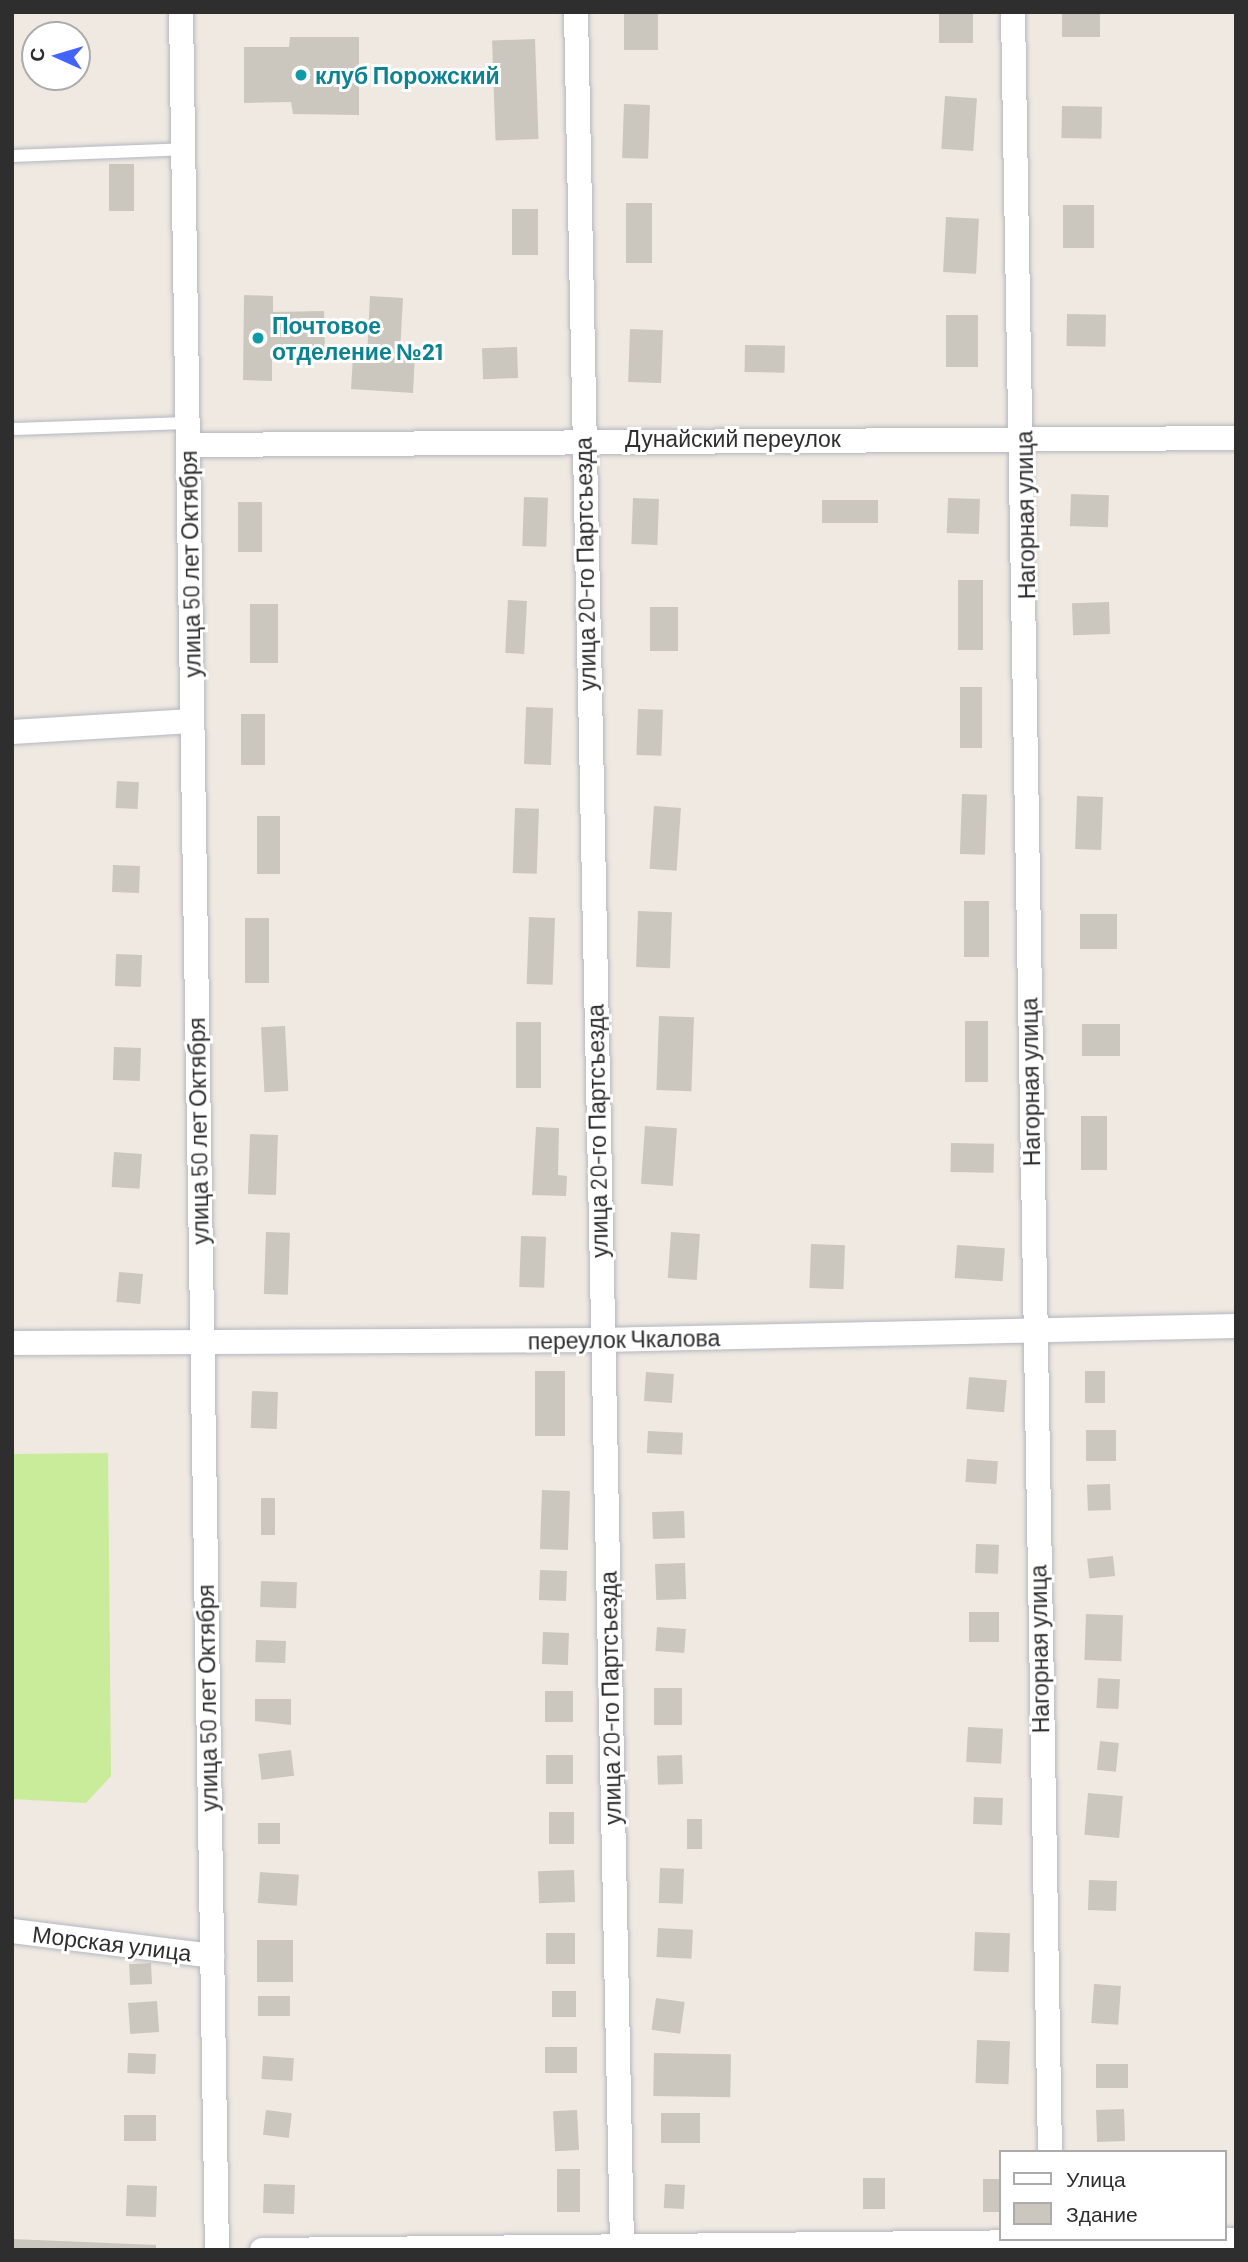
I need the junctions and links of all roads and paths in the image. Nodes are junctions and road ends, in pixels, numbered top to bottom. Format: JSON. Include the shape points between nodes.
{"nodes":[{"id":1,"x":181,"y":12,"type":"edge"},
{"id":2,"x":576,"y":12,"type":"edge"},
{"id":3,"x":1013,"y":12,"type":"edge"},
{"id":4,"x":183,"y":149,"type":"junction"},
{"id":5,"x":12,"y":156,"type":"edge"},
{"id":6,"x":14,"y":429,"type":"edge"},
{"id":7,"x":187,"y":434,"type":"junction"},
{"id":8,"x":582,"y":438,"type":"junction"},
{"id":9,"x":1236,"y":438,"type":"edge"},
{"id":10,"x":1024,"y":440,"type":"junction"},
{"id":11,"x":192,"y":721,"type":"junction"},
{"id":12,"x":12,"y":732,"type":"edge"},
{"id":13,"x":1236,"y":1326,"type":"edge"},
{"id":14,"x":1033,"y":1331,"type":"junction"},
{"id":15,"x":201,"y":1339,"type":"junction"},
{"id":16,"x":601,"y":1340,"type":"junction"},
{"id":17,"x":12,"y":1343,"type":"edge"},
{"id":18,"x":12,"y":1931,"type":"edge"},
{"id":19,"x":212,"y":1956,"type":"junction"},
{"id":20,"x":1050,"y":2150,"type":"edge"},
{"id":21,"x":1199,"y":2241,"type":"edge"},
{"id":22,"x":1051,"y":2245,"type":"edge"},
{"id":23,"x":622,"y":2248,"type":"edge"},
{"id":24,"x":217,"y":2250,"type":"edge"},
{"id":25,"x":262,"y":2250,"type":"edge"}],
"edges":[{"from":1,"to":4,"type":"street","name":"улица 50 лет Октября"},
{"from":2,"to":8,"type":"street","name":"улица 20-го Партсъезда"},
{"from":3,"to":10,"type":"street","name":"Нагорная улица"},
{"from":4,"to":5,"type":"lane"},
{"from":4,"to":7,"type":"street","name":"улица 50 лет Октября"},
{"from":6,"to":7,"type":"lane"},
{"from":7,"to":8,"type":"street","name":"Дунайский переулок"},
{"from":7,"to":11,"type":"street","name":"улица 50 лет Октября"},
{"from":8,"to":10,"type":"street","name":"Дунайский переулок"},
{"from":8,"to":16,"type":"street","name":"улица 20-го Партсъезда"},
{"from":9,"to":10,"type":"street","name":"Дунайский переулок"},
{"from":10,"to":14,"type":"street","name":"Нагорная улица"},
{"from":11,"to":12,"type":"street"},
{"from":11,"to":15,"type":"street","name":"улица 50 лет Октября"},
{"from":13,"to":14,"type":"street","name":"переулок Чкалова"},
{"from":14,"to":16,"type":"street","name":"переулок Чкалова"},
{"from":14,"to":20,"type":"street","name":"Нагорная улица"},
{"from":15,"to":16,"type":"street","name":"переулок Чкалова"},
{"from":15,"to":17,"type":"street","name":"переулок Чкалова"},
{"from":15,"to":19,"type":"street","name":"улица 50 лет Октября"},
{"from":16,"to":23,"type":"street","name":"улица 20-го Партсъезда"},
{"from":18,"to":19,"type":"street","name":"Морская улица"},
{"from":19,"to":24,"type":"street","name":"улица 50 лет Октября"},
{"from":21,"to":22,"type":"street"},
{"from":22,"to":23,"type":"street"},
{"from":23,"to":25,"type":"street"}]}
